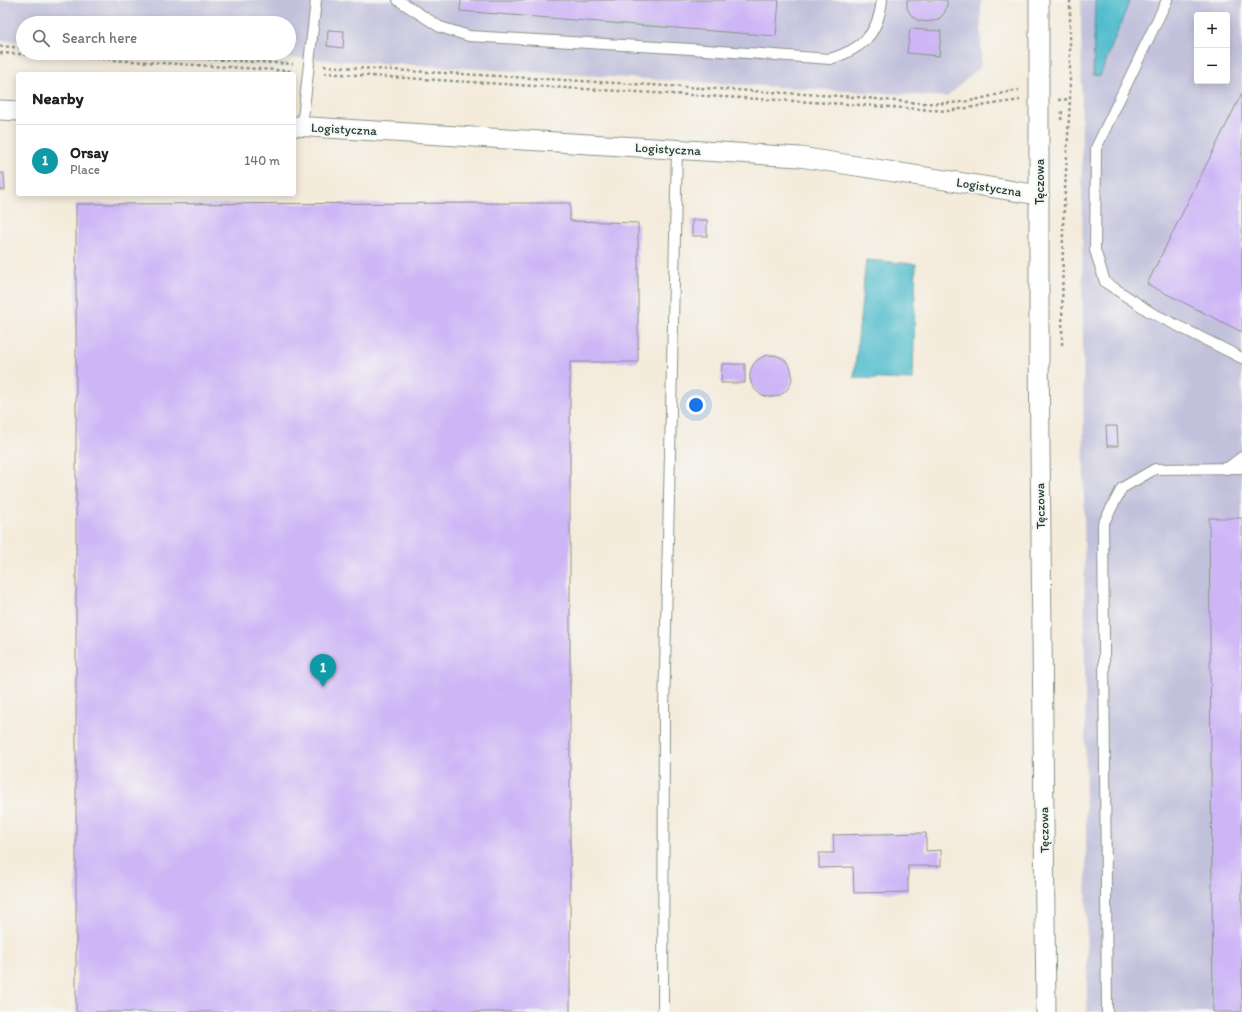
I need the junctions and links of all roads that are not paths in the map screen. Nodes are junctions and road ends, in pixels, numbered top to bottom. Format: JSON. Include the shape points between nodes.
{"nodes":[{"id":1,"x":316,"y":0,"type":"edge"},
{"id":2,"x":398,"y":0,"type":"edge"},
{"id":3,"x":882,"y":0,"type":"edge"},
{"id":4,"x":1040,"y":0,"type":"edge"},
{"id":5,"x":1167,"y":0,"type":"edge"},
{"id":6,"x":0,"y":110,"type":"edge"},
{"id":7,"x":16,"y":111,"type":"edge"},
{"id":8,"x":298,"y":127,"type":"edge"},
{"id":9,"x":677,"y":150,"type":"junction"},
{"id":10,"x":1039,"y":195,"type":"junction"},
{"id":11,"x":1242,"y":358,"type":"edge"},
{"id":12,"x":1242,"y":457,"type":"edge"},
{"id":13,"x":1242,"y":468,"type":"edge"},
{"id":14,"x":1226,"y":469,"type":"junction"},
{"id":15,"x":663,"y":1012,"type":"edge"},
{"id":16,"x":1046,"y":1012,"type":"edge"},
{"id":17,"x":1107,"y":1012,"type":"edge"}],
"edges":[{"from":1,"to":8,"type":"lane"},
{"from":2,"to":3,"type":"lane","via":[[440,27],[469,36],[830,59],[847,54],[863,44],[873,32],[881,12]]},
{"from":4,"to":10,"type":"street","name":"Tęczowa"},
{"from":5,"to":11,"type":"lane","via":[[1096,148],[1095,250],[1105,282],[1150,312]]},
{"from":6,"to":7,"type":"street"},
{"from":8,"to":9,"type":"street","name":"Logistyczna"},
{"from":9,"to":10,"type":"street","name":"Logistyczna","via":[[800,157]]},
{"from":9,"to":15,"type":"lane","via":[[664,712]]},
{"from":10,"to":16,"type":"street","name":"Tęczowa"},
{"from":12,"to":14,"type":"lane"},
{"from":13,"to":14,"type":"lane"},
{"from":14,"to":17,"type":"lane","via":[[1155,469],[1122,488],[1103,524]]}]}
